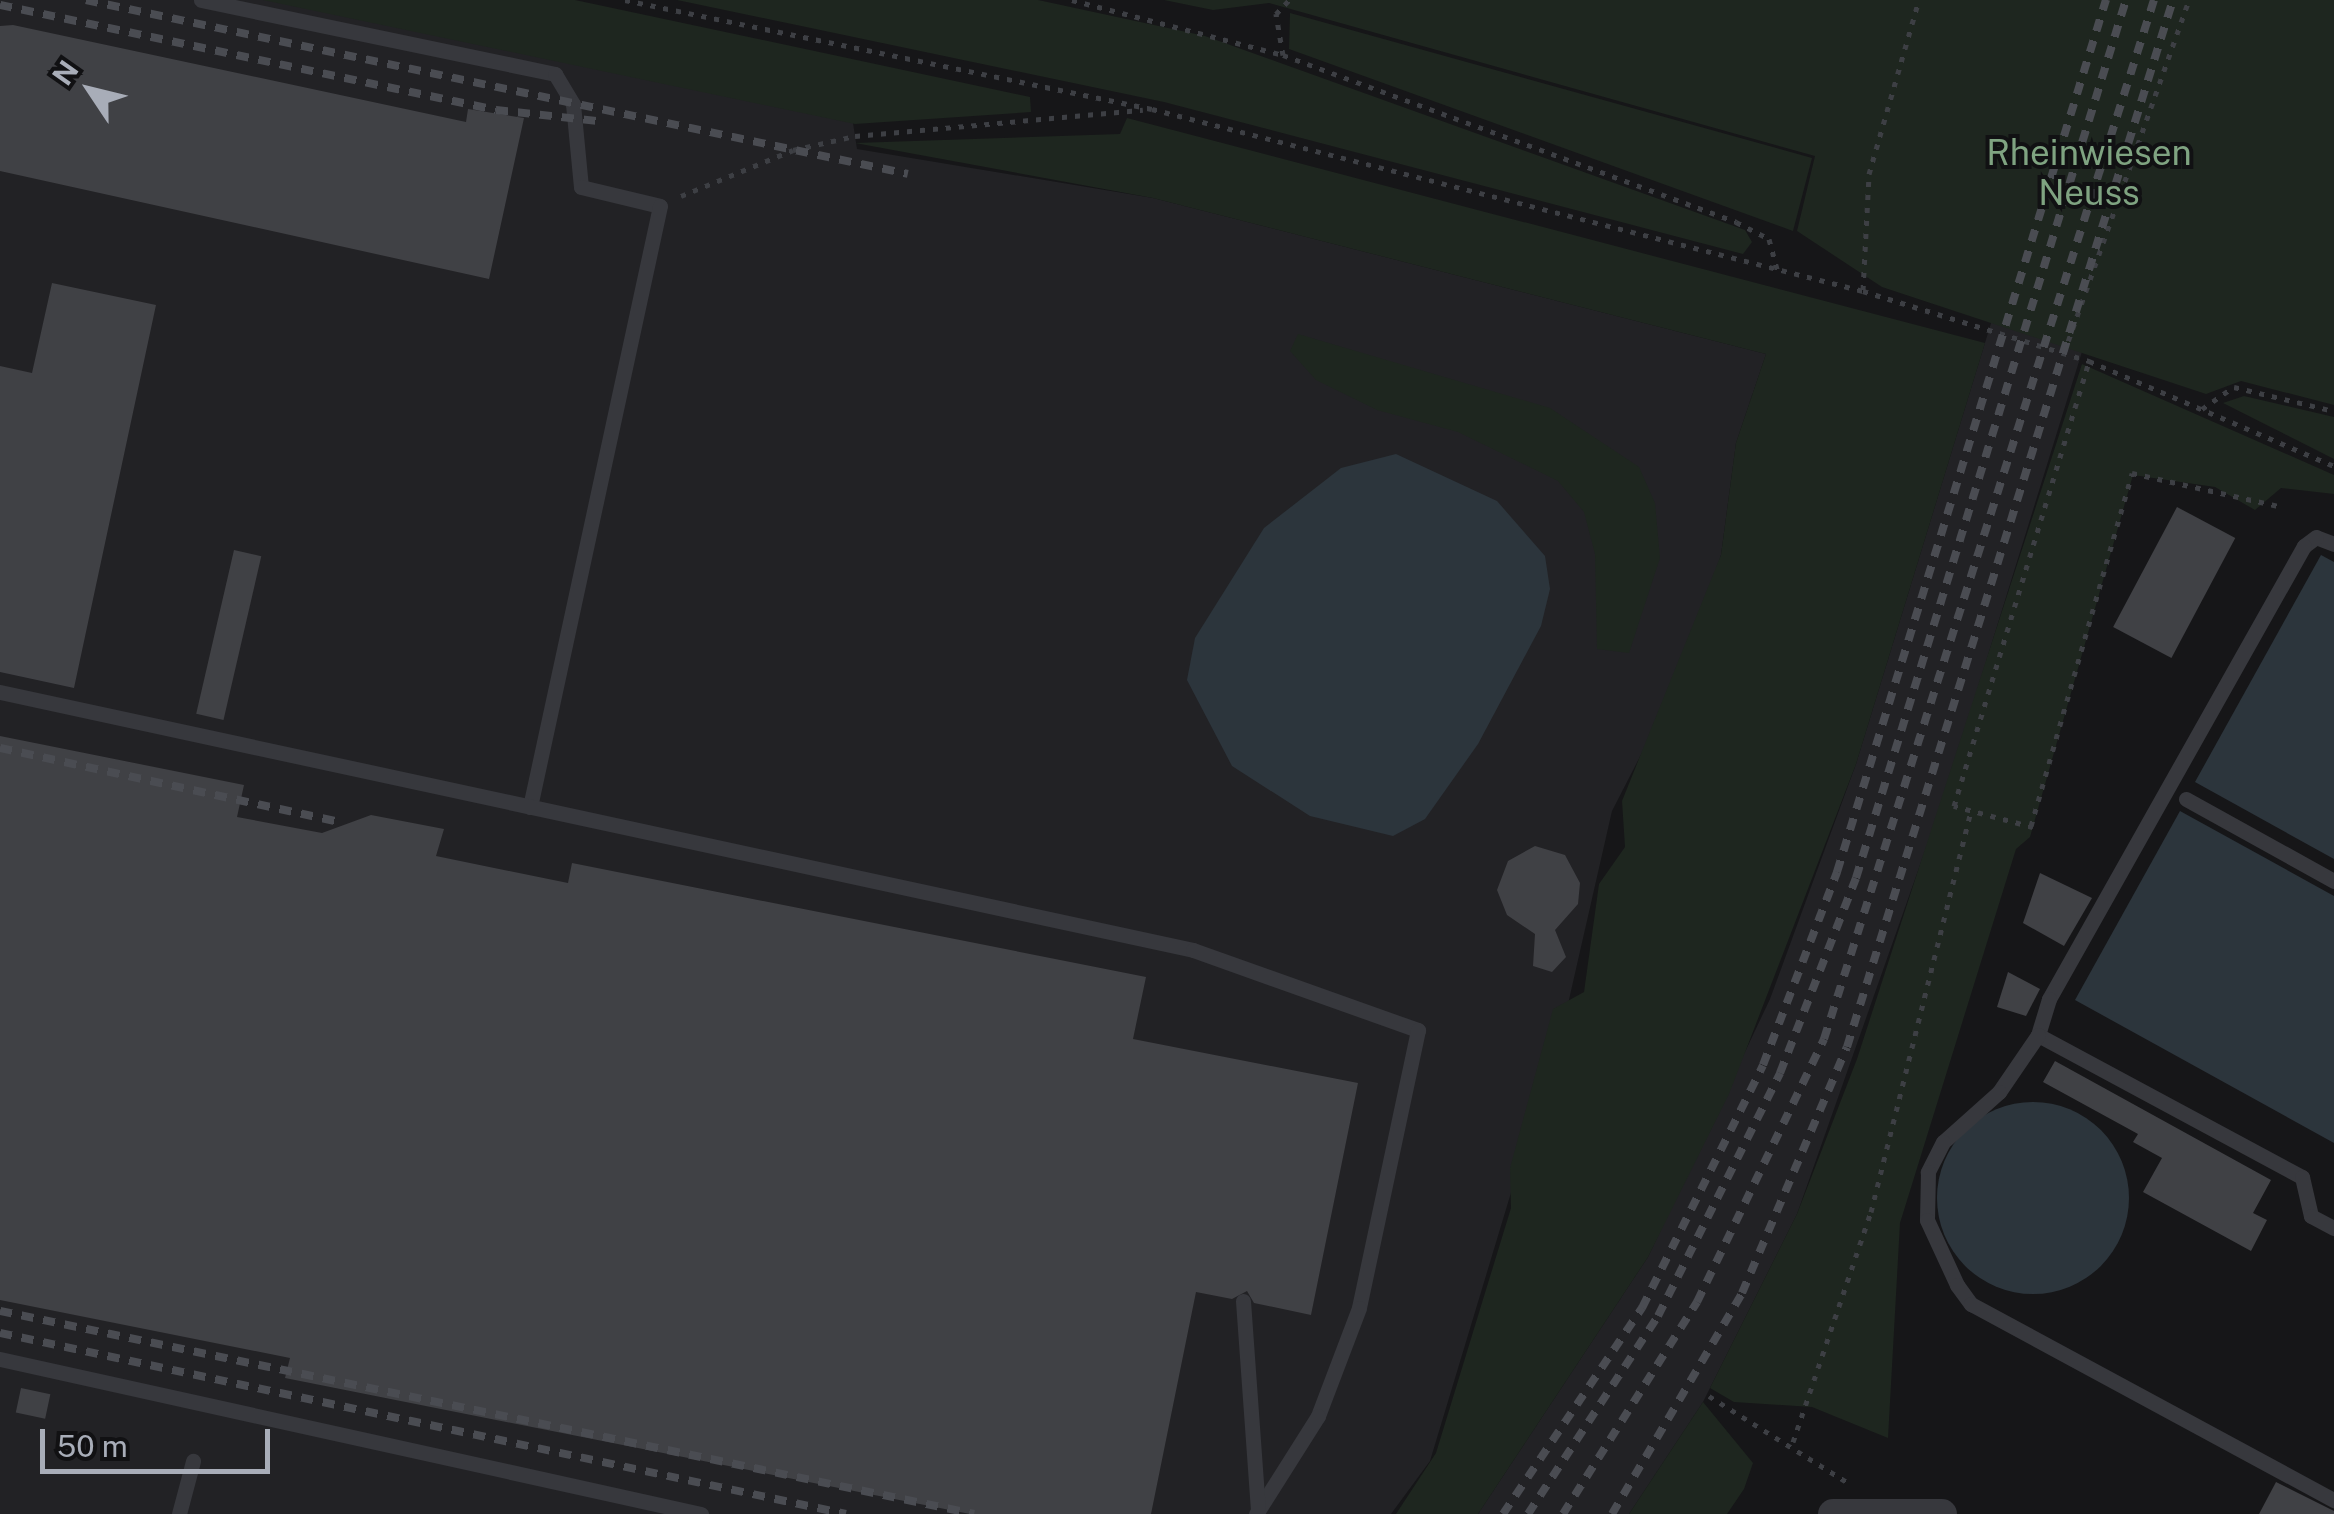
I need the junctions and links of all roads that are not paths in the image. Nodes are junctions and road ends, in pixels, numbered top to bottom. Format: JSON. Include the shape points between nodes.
{"nodes":[{"id":1,"x":201,"y":0,"type":"edge"},
{"id":2,"x":2334,"y":544,"type":"edge"},
{"id":3,"x":0,"y":692,"type":"edge"},
{"id":4,"x":2186,"y":799,"type":"dead end"},
{"id":5,"x":530,"y":806,"type":"junction"},
{"id":6,"x":2334,"y":880,"type":"edge"},
{"id":7,"x":2038,"y":1035,"type":"junction"},
{"id":8,"x":2334,"y":1228,"type":"edge"},
{"id":9,"x":1242,"y":1301,"type":"dead end"},
{"id":10,"x":0,"y":1359,"type":"edge"},
{"id":11,"x":193,"y":1462,"type":"dead end"},
{"id":12,"x":2334,"y":1500,"type":"edge"},
{"id":13,"x":1257,"y":1513,"type":"edge"},
{"id":14,"x":180,"y":1514,"type":"edge"},
{"id":15,"x":701,"y":1514,"type":"edge"},
{"id":16,"x":1833,"y":1514,"type":"edge"},
{"id":17,"x":1942,"y":1514,"type":"edge"}],
"edges":[{"from":1,"to":5,"type":"lane","via":[[554,74],[572,104],[581,187],[660,206]]},
{"from":2,"to":7,"type":"lane","via":[[2316,537],[2304,546],[2049,999]]},
{"from":3,"to":5,"type":"lane"},
{"from":4,"to":6,"type":"lane"},
{"from":5,"to":13,"type":"lane","via":[[1193,950],[1418,1030],[1359,1308],[1318,1416]]},
{"from":7,"to":8,"type":"lane","via":[[2302,1177],[2311,1216]]},
{"from":7,"to":12,"type":"lane","via":[[1999,1092],[1943,1142],[1928,1172],[1927,1220],[1951,1276],[1972,1304]]},
{"from":9,"to":13,"type":"lane"},
{"from":10,"to":15,"type":"lane"},
{"from":11,"to":14,"type":"lane"},
{"from":16,"to":17,"type":"street","via":[[1865,1507]]}]}
